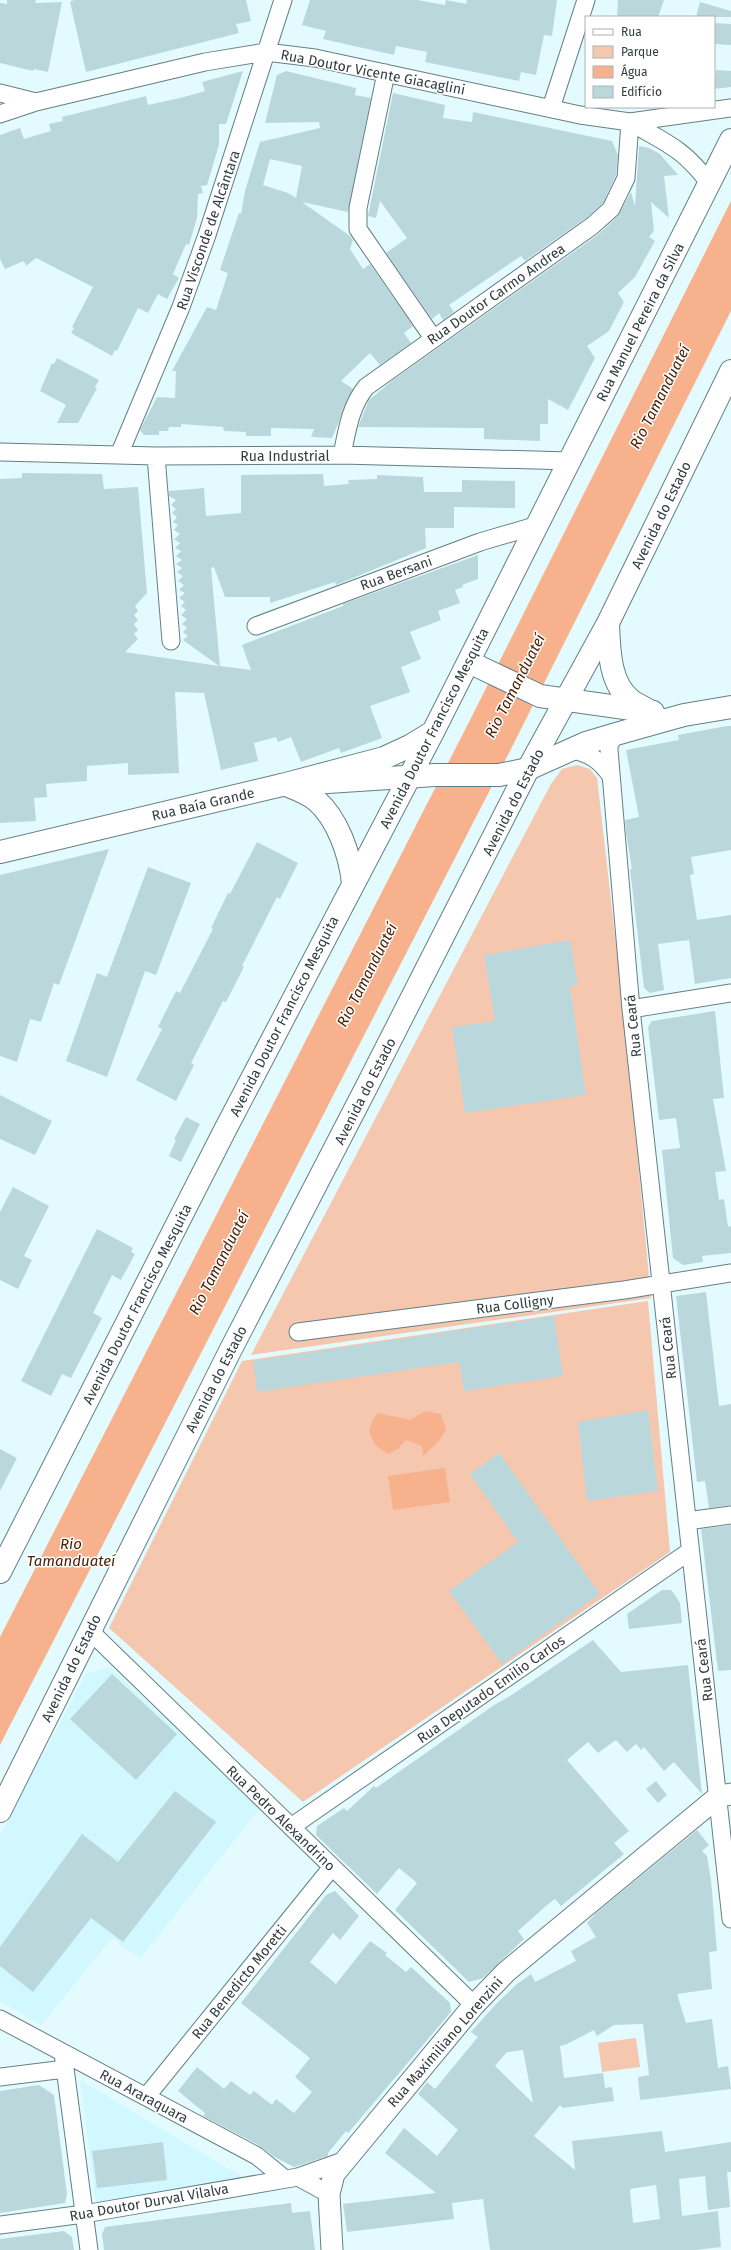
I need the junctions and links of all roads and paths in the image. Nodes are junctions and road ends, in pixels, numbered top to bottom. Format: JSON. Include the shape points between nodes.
{"nodes":[{"id":1,"x":283,"y":0,"type":"edge"},
{"id":2,"x":586,"y":0,"type":"edge"},
{"id":3,"x":266,"y":52,"type":"junction"},
{"id":4,"x":386,"y":73,"type":"junction"},
{"id":5,"x":0,"y":93,"type":"edge"},
{"id":6,"x":36,"y":102,"type":"junction"},
{"id":7,"x":551,"y":108,"type":"junction"},
{"id":8,"x":731,"y":108,"type":"edge"},
{"id":9,"x":0,"y":114,"type":"edge"},
{"id":10,"x":630,"y":122,"type":"junction"},
{"id":11,"x":731,"y":140,"type":"edge"},
{"id":12,"x":709,"y":183,"type":"junction"},
{"id":13,"x":433,"y":338,"type":"junction"},
{"id":14,"x":731,"y":371,"type":"edge"},
{"id":15,"x":0,"y":452,"type":"edge"},
{"id":16,"x":119,"y":455,"type":"junction"},
{"id":17,"x":342,"y":455,"type":"junction"},
{"id":18,"x":156,"y":456,"type":"junction"},
{"id":19,"x":571,"y":461,"type":"junction"},
{"id":20,"x":538,"y":525,"type":"junction"},
{"id":21,"x":608,"y":623,"type":"junction"},
{"id":22,"x":256,"y":626,"type":"dead end"},
{"id":23,"x":172,"y":641,"type":"dead end"},
{"id":24,"x":469,"y":662,"type":"junction"},
{"id":25,"x":567,"y":700,"type":"junction"},
{"id":26,"x":731,"y":707,"type":"edge"},
{"id":27,"x":652,"y":712,"type":"junction"},
{"id":28,"x":684,"y":715,"type":"junction"},
{"id":29,"x":434,"y":732,"type":"junction"},
{"id":30,"x":616,"y":734,"type":"junction"},
{"id":31,"x":571,"y":749,"type":"junction"},
{"id":32,"x":528,"y":769,"type":"junction"},
{"id":33,"x":612,"y":776,"type":"junction"},
{"id":34,"x":410,"y":777,"type":"junction"},
{"id":35,"x":284,"y":785,"type":"junction"},
{"id":36,"x":0,"y":852,"type":"edge"},
{"id":37,"x":353,"y":883,"type":"junction"},
{"id":38,"x":731,"y":993,"type":"edge"},
{"id":39,"x":631,"y":1009,"type":"junction"},
{"id":40,"x":731,"y":1273,"type":"edge"},
{"id":41,"x":661,"y":1284,"type":"junction"},
{"id":42,"x":298,"y":1332,"type":"dead end"},
{"id":43,"x":731,"y":1515,"type":"edge"},
{"id":44,"x":687,"y":1521,"type":"junction"},
{"id":45,"x":5,"y":1549,"type":"edge"},
{"id":46,"x":690,"y":1552,"type":"junction"},
{"id":47,"x":0,"y":1572,"type":"edge"},
{"id":48,"x":89,"y":1630,"type":"junction"},
{"id":49,"x":725,"y":1795,"type":"edge"},
{"id":50,"x":0,"y":1811,"type":"edge"},
{"id":51,"x":291,"y":1827,"type":"junction"},
{"id":52,"x":332,"y":1867,"type":"junction"},
{"id":53,"x":731,"y":1919,"type":"edge"},
{"id":54,"x":474,"y":2005,"type":"junction"},
{"id":55,"x":0,"y":2019,"type":"edge"},
{"id":56,"x":64,"y":2061,"type":"junction"},
{"id":57,"x":0,"y":2077,"type":"edge"},
{"id":58,"x":146,"y":2097,"type":"junction"},
{"id":59,"x":343,"y":2162,"type":"junction"},
{"id":60,"x":291,"y":2178,"type":"junction"},
{"id":61,"x":329,"y":2194,"type":"junction"},
{"id":62,"x":84,"y":2214,"type":"junction"},
{"id":63,"x":0,"y":2225,"type":"edge"},
{"id":64,"x":89,"y":2250,"type":"edge"},
{"id":65,"x":332,"y":2250,"type":"edge"}],
"edges":[{"from":1,"to":3,"type":"street","name":"Rua Visconde de Alcântara"},
{"from":2,"to":7,"type":"street"},
{"from":3,"to":4,"type":"street","name":"Rua Doutor Vicente Giacaglini","via":[[315,58]]},
{"from":3,"to":6,"type":"street","name":"Rua Doutor Vicente Giacaglini","via":[[205,62]]},
{"from":3,"to":16,"type":"street","name":"Rua Visconde de Alcântara","via":[[248,113],[184,300]]},
{"from":4,"to":7,"type":"street","name":"Rua Doutor Vicente Giacaglini"},
{"from":4,"to":13,"type":"street","via":[[358,208],[358,229]]},
{"from":5,"to":6,"type":"street"},
{"from":6,"to":9,"type":"street","name":"Rua Doutor Vicente Giacaglini"},
{"from":7,"to":10,"type":"street","name":"Rua Doutor Vicente Giacaglini"},
{"from":8,"to":10,"type":"street","name":"Rua Doutor Vicente Giacaglini"},
{"from":10,"to":12,"type":"street","name":"Rua Doutor Vicente Giacaglini","via":[[658,135],[680,150]]},
{"from":10,"to":13,"type":"street","name":"Rua Doutor Carmo Andrea","via":[[626,178],[610,209],[592,226]]},
{"from":11,"to":12,"type":"main road","name":"Rua Manuel Pereira da Silva"},
{"from":12,"to":19,"type":"main road","name":"Rua Manuel Pereira da Silva"},
{"from":13,"to":17,"type":"street","name":"Rua Doutor Carmo Andrea","via":[[366,387],[358,397],[351,414]]},
{"from":14,"to":21,"type":"main road","name":"Avenida do Estado"},
{"from":15,"to":16,"type":"street","name":"Rua Industrial"},
{"from":16,"to":18,"type":"street","name":"Rua Industrial"},
{"from":17,"to":18,"type":"street","name":"Rua Industrial"},
{"from":17,"to":19,"type":"street","name":"Rua Industrial"},
{"from":18,"to":23,"type":"street"},
{"from":19,"to":20,"type":"main road","name":"Avenida Doutor Francisco Mesquita"},
{"from":20,"to":22,"type":"street","name":"Rua Bersani","via":[[480,542]]},
{"from":20,"to":24,"type":"main road","name":"Avenida Doutor Francisco Mesquita"},
{"from":21,"to":25,"type":"main road","name":"Avenida do Estado"},
{"from":21,"to":27,"type":"main road","via":[[610,652],[616,680],[631,701]]},
{"from":24,"to":25,"type":"main road","via":[[540,696]]},
{"from":24,"to":29,"type":"main road","name":"Avenida Doutor Francisco Mesquita"},
{"from":25,"to":27,"type":"main road"},
{"from":25,"to":32,"type":"main road","name":"Avenida do Estado"},
{"from":26,"to":28,"type":"main road"},
{"from":27,"to":28,"type":"main road"},
{"from":28,"to":30,"type":"main road","name":"Rua Baía Grande"},
{"from":29,"to":34,"type":"main road","name":"Avenida Doutor Francisco Mesquita"},
{"from":29,"to":35,"type":"main road","via":[[384,758]]},
{"from":30,"to":31,"type":"main road","name":"Rua Baía Grande"},
{"from":30,"to":33,"type":"street","name":"Rua Ceará","via":[[609,745]]},
{"from":31,"to":32,"type":"main road","name":"Rua Baía Grande"},
{"from":31,"to":33,"type":"street","via":[[596,758]]},
{"from":32,"to":34,"type":"main road","name":"Rua Baía Grande","via":[[499,775]]},
{"from":32,"to":48,"type":"main road","name":"Avenida do Estado"},
{"from":33,"to":39,"type":"street","name":"Rua Ceará"},
{"from":34,"to":35,"type":"main road","name":"Rua Baía Grande"},
{"from":34,"to":37,"type":"main road","name":"Avenida Doutor Francisco Mesquita"},
{"from":35,"to":36,"type":"main road","name":"Rua Baía Grande"},
{"from":35,"to":37,"type":"main road","via":[[304,792],[317,801],[335,825],[349,858]]},
{"from":37,"to":45,"type":"main road","name":"Avenida Doutor Francisco Mesquita"},
{"from":38,"to":39,"type":"street"},
{"from":39,"to":41,"type":"street","name":"Rua Ceará"},
{"from":40,"to":41,"type":"street","name":"Rua Colligny"},
{"from":41,"to":42,"type":"street","name":"Rua Colligny"},
{"from":41,"to":44,"type":"street","name":"Rua Ceará"},
{"from":43,"to":44,"type":"street"},
{"from":44,"to":46,"type":"street","name":"Rua Ceará"},
{"from":45,"to":47,"type":"main road","name":"Avenida Doutor Francisco Mesquita"},
{"from":46,"to":49,"type":"street","name":"Rua Ceará"},
{"from":46,"to":51,"type":"street","name":"Rua Deputado Emilio Carlos"},
{"from":48,"to":50,"type":"main road","name":"Avenida do Estado"},
{"from":48,"to":51,"type":"street","name":"Rua Pedro Alexandrino"},
{"from":49,"to":53,"type":"street","name":"Rua Ceará"},
{"from":49,"to":54,"type":"street","name":"Rua Maximiliano Lorenzini","via":[[506,1972]]},
{"from":51,"to":52,"type":"street","name":"Rua Pedro Alexandrino"},
{"from":52,"to":54,"type":"street","name":"Rua Pedro Alexandrino"},
{"from":52,"to":58,"type":"street","name":"Rua Benedicto Moretti"},
{"from":54,"to":59,"type":"street","name":"Rua Maximiliano Lorenzini"},
{"from":55,"to":56,"type":"street","name":"Rua Araraquara"},
{"from":56,"to":57,"type":"street"},
{"from":56,"to":58,"type":"street","name":"Rua Araraquara"},
{"from":56,"to":62,"type":"street"},
{"from":58,"to":60,"type":"street","name":"Rua Araraquara","via":[[257,2156]]},
{"from":59,"to":60,"type":"street","name":"Rua Doutor Durval Vilalva"},
{"from":59,"to":61,"type":"street","name":"Rua Maximiliano Lorenzini","via":[[334,2174]]},
{"from":60,"to":61,"type":"street"},
{"from":60,"to":62,"type":"street","name":"Rua Doutor Durval Vilalva"},
{"from":61,"to":65,"type":"street","name":"Rua Maximiliano Lorenzini"},
{"from":62,"to":63,"type":"street","name":"Rua Doutor Durval Vilalva"},
{"from":62,"to":64,"type":"street"}]}
